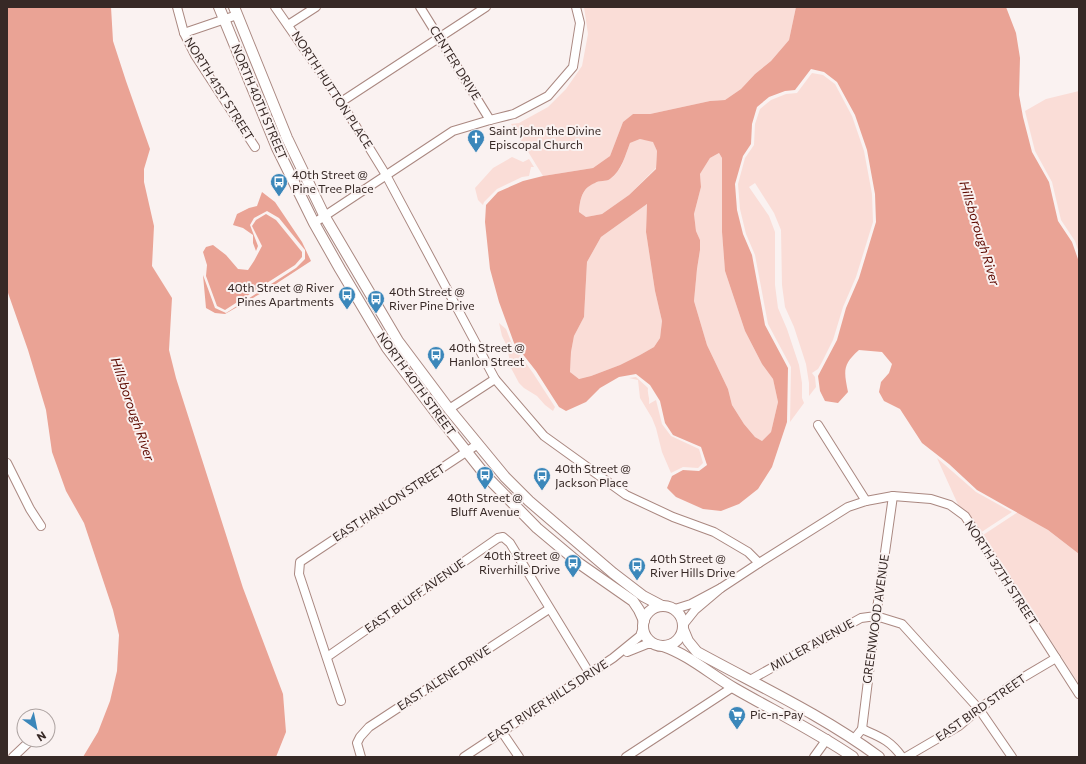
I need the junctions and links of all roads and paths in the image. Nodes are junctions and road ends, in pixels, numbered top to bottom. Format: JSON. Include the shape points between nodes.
{"nodes":[{"id":1,"x":177,"y":7,"type":"edge"},
{"id":2,"x":219,"y":7,"type":"edge"},
{"id":3,"x":275,"y":7,"type":"edge"},
{"id":4,"x":316,"y":7,"type":"edge"},
{"id":5,"x":420,"y":7,"type":"edge"},
{"id":6,"x":486,"y":7,"type":"edge"},
{"id":7,"x":576,"y":7,"type":"edge"},
{"id":8,"x":235,"y":11,"type":"edge"},
{"id":9,"x":223,"y":19,"type":"junction"},
{"id":10,"x":288,"y":25,"type":"junction"},
{"id":11,"x":184,"y":33,"type":"junction"},
{"id":12,"x":439,"y":38,"type":"junction"},
{"id":13,"x":341,"y":102,"type":"junction"},
{"id":14,"x":490,"y":120,"type":"junction"},
{"id":15,"x":255,"y":147,"type":"dead end"},
{"id":16,"x":386,"y":175,"type":"junction"},
{"id":17,"x":325,"y":217,"type":"junction"},
{"id":18,"x":314,"y":223,"type":"junction"},
{"id":19,"x":398,"y":341,"type":"junction"},
{"id":20,"x":387,"y":348,"type":"junction"},
{"id":21,"x":495,"y":379,"type":"junction"},
{"id":22,"x":450,"y":410,"type":"junction"},
{"id":23,"x":818,"y":425,"type":"dead end"},
{"id":24,"x":478,"y":444,"type":"junction"},
{"id":25,"x":466,"y":452,"type":"junction"},
{"id":26,"x":7,"y":463,"type":"edge"},
{"id":27,"x":893,"y":496,"type":"junction"},
{"id":28,"x":866,"y":501,"type":"junction"},
{"id":29,"x":41,"y":526,"type":"dead end"},
{"id":30,"x":758,"y":563,"type":"junction"},
{"id":31,"x":721,"y":588,"type":"junction"},
{"id":32,"x":662,"y":606,"type":"junction"},
{"id":33,"x":549,"y":609,"type":"junction"},
{"id":34,"x":675,"y":609,"type":"junction"},
{"id":35,"x":876,"y":616,"type":"junction"},
{"id":36,"x":644,"y":624,"type":"junction"},
{"id":37,"x":683,"y":627,"type":"junction"},
{"id":38,"x":659,"y":645,"type":"junction"},
{"id":39,"x":327,"y":657,"type":"junction"},
{"id":40,"x":613,"y":658,"type":"junction"},
{"id":41,"x":1056,"y":658,"type":"junction"},
{"id":42,"x":590,"y":674,"type":"junction"},
{"id":43,"x":750,"y":680,"type":"junction"},
{"id":44,"x":733,"y":687,"type":"junction"},
{"id":45,"x":1079,"y":694,"type":"edge"},
{"id":46,"x":341,"y":701,"type":"dead end"},
{"id":47,"x":979,"y":709,"type":"junction"},
{"id":48,"x":862,"y":729,"type":"junction"},
{"id":49,"x":502,"y":732,"type":"junction"},
{"id":50,"x":827,"y":739,"type":"junction"},
{"id":51,"x":854,"y":739,"type":"junction"},
{"id":52,"x":23,"y":748,"type":"edge"},
{"id":53,"x":13,"y":757,"type":"edge"},
{"id":54,"x":362,"y":757,"type":"edge"},
{"id":55,"x":464,"y":757,"type":"edge"},
{"id":56,"x":519,"y":757,"type":"edge"},
{"id":57,"x":626,"y":757,"type":"edge"},
{"id":58,"x":814,"y":757,"type":"edge"},
{"id":59,"x":853,"y":757,"type":"edge"},
{"id":60,"x":879,"y":757,"type":"edge"},
{"id":61,"x":902,"y":757,"type":"edge"},
{"id":62,"x":906,"y":757,"type":"edge"},
{"id":63,"x":1012,"y":757,"type":"edge"}],
"edges":[{"from":1,"to":11,"type":"street","name":"NORTH 41ST STREET"},
{"from":2,"to":9,"type":"main road","name":"NORTH 40TH STREET"},
{"from":3,"to":10,"type":"street","name":"NORTH HUTTON PLACE"},
{"from":4,"to":10,"type":"street"},
{"from":5,"to":12,"type":"street","name":"CENTER DRIVE"},
{"from":6,"to":12,"type":"street"},
{"from":7,"to":14,"type":"street","via":[[580,22],[573,67],[548,96],[514,114]]},
{"from":8,"to":9,"type":"street"},
{"from":8,"to":17,"type":"main road","name":"NORTH 40TH STREET","via":[[287,138]]},
{"from":9,"to":11,"type":"street"},
{"from":9,"to":18,"type":"main road","name":"NORTH 40TH STREET","via":[[277,148]]},
{"from":10,"to":13,"type":"street","name":"NORTH HUTTON PLACE"},
{"from":11,"to":15,"type":"street","name":"NORTH 41ST STREET","via":[[195,55]]},
{"from":12,"to":13,"type":"street"},
{"from":12,"to":14,"type":"street","name":"CENTER DRIVE"},
{"from":13,"to":16,"type":"street","name":"NORTH HUTTON PLACE"},
{"from":14,"to":16,"type":"street","via":[[453,131]]},
{"from":16,"to":17,"type":"street"},
{"from":16,"to":21,"type":"street","name":"NORTH HUTTON PLACE"},
{"from":17,"to":18,"type":"street"},
{"from":17,"to":19,"type":"main road","name":"NORTH 40TH STREET"},
{"from":18,"to":20,"type":"main road","name":"NORTH 40TH STREET"},
{"from":19,"to":20,"type":"main road"},
{"from":19,"to":22,"type":"main road","name":"NORTH 40TH STREET"},
{"from":20,"to":25,"type":"main road","name":"NORTH 40TH STREET"},
{"from":21,"to":22,"type":"street"},
{"from":21,"to":30,"type":"street","name":"NORTH HUTTON PLACE","via":[[544,436],[626,495],[673,517],[714,532],[748,552]]},
{"from":22,"to":24,"type":"main road","name":"NORTH 40TH STREET"},
{"from":23,"to":28,"type":"street"},
{"from":24,"to":25,"type":"street","name":"EAST HANLON STREET"},
{"from":24,"to":32,"type":"main road","name":"NORTH 40TH STREET","via":[[529,501],[613,573],[643,596]]},
{"from":25,"to":36,"type":"main road","name":"NORTH 40TH STREET","via":[[537,528],[580,564],[636,604]]},
{"from":25,"to":39,"type":"street","name":"EAST HANLON STREET","via":[[300,562],[300,574]]},
{"from":26,"to":29,"type":"street"},
{"from":27,"to":28,"type":"street"},
{"from":27,"to":35,"type":"street","name":"GREENWOOD AVENUE"},
{"from":27,"to":41,"type":"street","name":"NORTH 37TH STREET","via":[[931,499],[950,505],[965,516]]},
{"from":28,"to":30,"type":"street","via":[[848,507]]},
{"from":30,"to":31,"type":"street"},
{"from":31,"to":34,"type":"street","via":[[691,604]]},
{"from":31,"to":37,"type":"street","via":[[695,610]]},
{"from":32,"to":34,"type":"main road"},
{"from":32,"to":36,"type":"main road","via":[[651,610]]},
{"from":33,"to":39,"type":"street","name":"EAST BLUFF AVENUE","via":[[510,543],[503,537],[498,538]]},
{"from":33,"to":42,"type":"street"},
{"from":33,"to":54,"type":"street","name":"EAST ALENE DRIVE","via":[[369,728],[357,743]]},
{"from":34,"to":37,"type":"main road","via":[[682,618]]},
{"from":35,"to":43,"type":"street","name":"MILLER AVENUE","via":[[861,618]]},
{"from":35,"to":47,"type":"street","via":[[902,624]]},
{"from":35,"to":48,"type":"street","name":"GREENWOOD AVENUE"},
{"from":36,"to":38,"type":"main road","via":[[646,637]]},
{"from":36,"to":40,"type":"street","name":"EAST RIVER HILLS DRIVE","via":[[640,636]]},
{"from":37,"to":38,"type":"main road","via":[[676,641]]},
{"from":37,"to":43,"type":"main road","via":[[697,652]]},
{"from":38,"to":40,"type":"street","name":"EAST RIVER HILLS DRIVE","via":[[647,644]]},
{"from":38,"to":44,"type":"main road","via":[[688,657]]},
{"from":39,"to":46,"type":"street"},
{"from":40,"to":42,"type":"street","name":"EAST RIVER HILLS DRIVE"},
{"from":41,"to":45,"type":"street","name":"NORTH 37TH STREET"},
{"from":41,"to":47,"type":"street","name":"EAST BIRD STREET","via":[[1017,681]]},
{"from":42,"to":49,"type":"street","name":"EAST RIVER HILLS DRIVE"},
{"from":43,"to":51,"type":"main road","via":[[809,711]]},
{"from":44,"to":50,"type":"main road"},
{"from":44,"to":57,"type":"street"},
{"from":47,"to":62,"type":"street","name":"EAST BIRD STREET","via":[[959,726]]},
{"from":47,"to":63,"type":"street"},
{"from":48,"to":51,"type":"street"},
{"from":48,"to":61,"type":"street","via":[[886,740]]},
{"from":49,"to":55,"type":"street","name":"EAST RIVER HILLS DRIVE"},
{"from":49,"to":56,"type":"street"},
{"from":50,"to":58,"type":"street"},
{"from":50,"to":59,"type":"main road"},
{"from":51,"to":60,"type":"main road"},
{"from":52,"to":53,"type":"street"}]}
